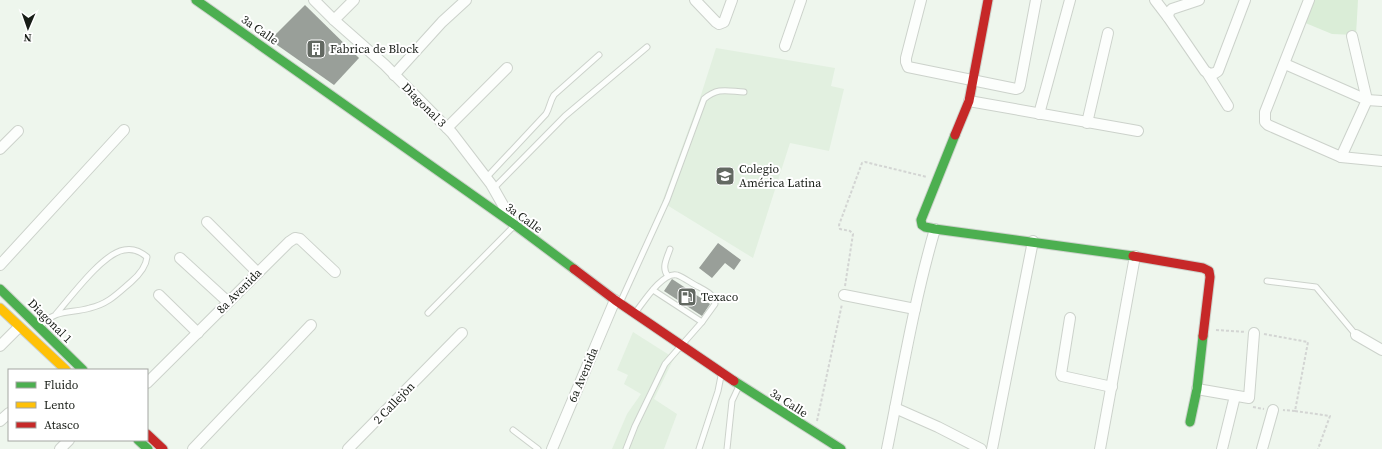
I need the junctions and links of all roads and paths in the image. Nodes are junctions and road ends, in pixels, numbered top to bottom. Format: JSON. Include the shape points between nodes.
{"nodes":[{"id":1,"x":196,"y":0,"type":"edge"},
{"id":2,"x":314,"y":0,"type":"edge"},
{"id":3,"x":354,"y":0,"type":"edge"},
{"id":4,"x":466,"y":0,"type":"edge"},
{"id":5,"x":695,"y":0,"type":"edge"},
{"id":6,"x":732,"y":0,"type":"edge"},
{"id":7,"x":801,"y":0,"type":"edge"},
{"id":8,"x":921,"y":0,"type":"edge"},
{"id":9,"x":988,"y":0,"type":"edge"},
{"id":10,"x":1036,"y":0,"type":"edge"},
{"id":11,"x":1070,"y":0,"type":"edge"},
{"id":12,"x":1155,"y":0,"type":"edge"},
{"id":13,"x":1199,"y":0,"type":"edge"},
{"id":14,"x":1245,"y":0,"type":"edge"},
{"id":15,"x":1309,"y":0,"type":"edge"},
{"id":16,"x":1168,"y":17,"type":"junction"},
{"id":17,"x":334,"y":20,"type":"junction"},
{"id":18,"x":1108,"y":33,"type":"dead end"},
{"id":19,"x":1352,"y":36,"type":"dead end"},
{"id":20,"x":785,"y":46,"type":"dead end"},
{"id":21,"x":647,"y":47,"type":"dead end"},
{"id":22,"x":599,"y":54,"type":"dead end"},
{"id":23,"x":1285,"y":64,"type":"junction"},
{"id":24,"x":507,"y":68,"type":"dead end"},
{"id":25,"x":1208,"y":74,"type":"junction"},
{"id":26,"x":394,"y":75,"type":"junction"},
{"id":27,"x":973,"y":80,"type":"junction"},
{"id":28,"x":744,"y":92,"type":"dead end"},
{"id":29,"x":1367,"y":100,"type":"junction"},
{"id":30,"x":969,"y":101,"type":"junction"},
{"id":31,"x":1382,"y":101,"type":"edge"},
{"id":32,"x":1228,"y":106,"type":"dead end"},
{"id":33,"x":1039,"y":114,"type":"junction"},
{"id":34,"x":1087,"y":123,"type":"junction"},
{"id":35,"x":447,"y":128,"type":"junction"},
{"id":36,"x":124,"y":130,"type":"dead end"},
{"id":37,"x":1138,"y":131,"type":"dead end"},
{"id":38,"x":18,"y":132,"type":"dead end"},
{"id":39,"x":0,"y":149,"type":"edge"},
{"id":40,"x":1341,"y":157,"type":"junction"},
{"id":41,"x":1382,"y":160,"type":"edge"},
{"id":42,"x":486,"y":178,"type":"junction"},
{"id":43,"x":938,"y":180,"type":"junction"},
{"id":44,"x":494,"y":188,"type":"junction"},
{"id":45,"x":207,"y":222,"type":"dead end"},
{"id":46,"x":515,"y":225,"type":"junction"},
{"id":47,"x":935,"y":229,"type":"junction"},
{"id":48,"x":1033,"y":241,"type":"junction"},
{"id":49,"x":670,"y":249,"type":"dead end"},
{"id":50,"x":1134,"y":256,"type":"junction"},
{"id":51,"x":180,"y":258,"type":"dead end"},
{"id":52,"x":0,"y":264,"type":"edge"},
{"id":53,"x":335,"y":272,"type":"dead end"},
{"id":54,"x":258,"y":273,"type":"junction"},
{"id":55,"x":668,"y":276,"type":"junction"},
{"id":56,"x":1267,"y":281,"type":"dead end"},
{"id":57,"x":0,"y":289,"type":"edge"},
{"id":58,"x":653,"y":290,"type":"junction"},
{"id":59,"x":159,"y":295,"type":"dead end"},
{"id":60,"x":844,"y":295,"type":"junction"},
{"id":61,"x":228,"y":302,"type":"junction"},
{"id":62,"x":617,"y":302,"type":"junction"},
{"id":63,"x":0,"y":308,"type":"edge"},
{"id":64,"x":915,"y":309,"type":"junction"},
{"id":65,"x":428,"y":313,"type":"dead end"},
{"id":66,"x":635,"y":313,"type":"junction"},
{"id":67,"x":56,"y":314,"type":"junction"},
{"id":68,"x":1070,"y":318,"type":"dead end"},
{"id":69,"x":702,"y":322,"type":"junction"},
{"id":70,"x":311,"y":325,"type":"dead end"},
{"id":71,"x":19,"y":327,"type":"junction"},
{"id":72,"x":39,"y":327,"type":"junction"},
{"id":73,"x":462,"y":332,"type":"dead end"},
{"id":74,"x":198,"y":333,"type":"junction"},
{"id":75,"x":1254,"y":333,"type":"dead end"},
{"id":76,"x":1356,"y":335,"type":"joint"},
{"id":77,"x":1308,"y":342,"type":"dead end"},
{"id":78,"x":680,"y":345,"type":"junction"},
{"id":79,"x":0,"y":346,"type":"edge"},
{"id":80,"x":1382,"y":350,"type":"edge"},
{"id":81,"x":439,"y":356,"type":"joint"},
{"id":82,"x":60,"y":368,"type":"edge"},
{"id":83,"x":82,"y":369,"type":"edge"},
{"id":84,"x":721,"y":373,"type":"junction"},
{"id":85,"x":148,"y":382,"type":"edge"},
{"id":86,"x":739,"y":385,"type":"junction"},
{"id":87,"x":1112,"y":386,"type":"junction"},
{"id":88,"x":1197,"y":389,"type":"junction"},
{"id":89,"x":1235,"y":396,"type":"junction"},
{"id":90,"x":1249,"y":398,"type":"junction"},
{"id":91,"x":895,"y":408,"type":"junction"},
{"id":92,"x":1273,"y":410,"type":"junction"},
{"id":93,"x":1295,"y":411,"type":"junction"},
{"id":94,"x":8,"y":413,"type":"edge"},
{"id":95,"x":0,"y":421,"type":"edge"},
{"id":96,"x":1190,"y":422,"type":"dead end"},
{"id":97,"x":513,"y":430,"type":"dead end"},
{"id":98,"x":814,"y":433,"type":"junction"},
{"id":99,"x":148,"y":435,"type":"edge"},
{"id":100,"x":68,"y":441,"type":"edge"},
{"id":101,"x":139,"y":441,"type":"edge"},
{"id":102,"x":60,"y":449,"type":"edge"},
{"id":103,"x":148,"y":449,"type":"edge"},
{"id":104,"x":163,"y":449,"type":"edge"},
{"id":105,"x":193,"y":449,"type":"edge"},
{"id":106,"x":348,"y":449,"type":"edge"},
{"id":107,"x":538,"y":449,"type":"edge"},
{"id":108,"x":552,"y":449,"type":"edge"},
{"id":109,"x":626,"y":449,"type":"edge"},
{"id":110,"x":699,"y":449,"type":"edge"},
{"id":111,"x":727,"y":449,"type":"edge"},
{"id":112,"x":841,"y":449,"type":"edge"},
{"id":113,"x":887,"y":449,"type":"edge"},
{"id":114,"x":981,"y":449,"type":"edge"},
{"id":115,"x":992,"y":449,"type":"edge"},
{"id":116,"x":1100,"y":449,"type":"edge"},
{"id":117,"x":1222,"y":449,"type":"edge"},
{"id":118,"x":1262,"y":449,"type":"edge"},
{"id":119,"x":1318,"y":449,"type":"edge"}],
"edges":[{"from":1,"to":46,"type":"main road","name":"3a Calle"},
{"from":2,"to":17,"type":"street","name":"Diagonal 3"},
{"from":3,"to":17,"type":"street"},
{"from":4,"to":26,"type":"street","via":[[442,22]]},
{"from":5,"to":6,"type":"street","via":[[719,24],[724,22]]},
{"from":7,"to":20,"type":"street"},
{"from":8,"to":27,"type":"street","via":[[906,58],[908,67]]},
{"from":9,"to":27,"type":"main road"},
{"from":10,"to":27,"type":"street","via":[[1019,88],[1012,89]]},
{"from":11,"to":33,"type":"street"},
{"from":12,"to":16,"type":"street"},
{"from":13,"to":16,"type":"street","via":[[1172,9]]},
{"from":14,"to":25,"type":"street","via":[[1218,71]]},
{"from":15,"to":23,"type":"street"},
{"from":16,"to":25,"type":"street"},
{"from":17,"to":26,"type":"street","name":"Diagonal 3"},
{"from":18,"to":34,"type":"street"},
{"from":19,"to":29,"type":"street"},
{"from":21,"to":44,"type":"lane","via":[[565,116]]},
{"from":22,"to":42,"type":"lane","via":[[554,95],[546,114]]},
{"from":23,"to":29,"type":"street"},
{"from":23,"to":40,"type":"street","via":[[1265,112],[1265,122]]},
{"from":24,"to":35,"type":"street"},
{"from":25,"to":32,"type":"street"},
{"from":26,"to":35,"type":"street","name":"Diagonal 3"},
{"from":27,"to":30,"type":"main road"},
{"from":28,"to":62,"type":"lane","via":[[720,90],[704,99],[666,200]]},
{"from":29,"to":31,"type":"street"},
{"from":29,"to":40,"type":"street"},
{"from":30,"to":33,"type":"street"},
{"from":30,"to":43,"type":"main road"},
{"from":33,"to":34,"type":"street"},
{"from":34,"to":37,"type":"street"},
{"from":35,"to":42,"type":"street","name":"Diagonal 3"},
{"from":36,"to":52,"type":"street"},
{"from":38,"to":39,"type":"street"},
{"from":40,"to":41,"type":"street"},
{"from":42,"to":44,"type":"street","name":"Diagonal 3"},
{"from":43,"to":47,"type":"main road","via":[[921,220],[925,227]]},
{"from":43,"to":60,"type":"path","via":[[862,163],[839,225],[840,229],[853,234]]},
{"from":44,"to":46,"type":"street","name":"Diagonal 3"},
{"from":45,"to":54,"type":"street"},
{"from":46,"to":62,"type":"main road","name":"3a Calle"},
{"from":46,"to":65,"type":"lane"},
{"from":47,"to":48,"type":"main road"},
{"from":47,"to":64,"type":"street"},
{"from":48,"to":50,"type":"main road"},
{"from":48,"to":115,"type":"street"},
{"from":49,"to":55,"type":"lane","via":[[665,268]]},
{"from":50,"to":87,"type":"street"},
{"from":50,"to":88,"type":"main road","via":[[1209,271]]},
{"from":51,"to":61,"type":"street"},
{"from":53,"to":54,"type":"street","name":"8a Avenida","via":[[300,239],[295,238]]},
{"from":54,"to":61,"type":"street","name":"8a Avenida"},
{"from":55,"to":58,"type":"lane"},
{"from":55,"to":69,"type":"lane","via":[[676,275],[710,294],[714,299],[715,304]]},
{"from":56,"to":76,"type":"lane","via":[[1316,287]]},
{"from":57,"to":72,"type":"main road","name":"Diagonal 1"},
{"from":58,"to":66,"type":"lane"},
{"from":58,"to":69,"type":"lane"},
{"from":59,"to":74,"type":"street"},
{"from":60,"to":64,"type":"street"},
{"from":60,"to":98,"type":"path"},
{"from":61,"to":74,"type":"street","name":"8a Avenida"},
{"from":62,"to":66,"type":"main road","name":"3a Calle"},
{"from":62,"to":108,"type":"street","name":"6a Avenida"},
{"from":63,"to":71,"type":"main road","name":"Diagonal 1"},
{"from":64,"to":91,"type":"street"},
{"from":66,"to":78,"type":"main road","name":"3a Calle"},
{"from":67,"to":67,"type":"lane","via":[[90,308],[110,301],[146,264],[147,257],[136,250],[124,249],[115,252],[100,264]]},
{"from":67,"to":72,"type":"lane"},
{"from":68,"to":87,"type":"street","via":[[1062,376]]},
{"from":69,"to":78,"type":"lane"},
{"from":70,"to":105,"type":"street"},
{"from":71,"to":79,"type":"street"},
{"from":71,"to":82,"type":"main road","name":"Diagonal 1"},
{"from":72,"to":83,"type":"main road","name":"Diagonal 1"},
{"from":73,"to":81,"type":"street"},
{"from":74,"to":85,"type":"street","name":"8a Avenida"},
{"from":75,"to":90,"type":"street"},
{"from":76,"to":80,"type":"street"},
{"from":77,"to":93,"type":"path"},
{"from":78,"to":84,"type":"main road","name":"3a Calle"},
{"from":78,"to":109,"type":"lane","via":[[665,364]]},
{"from":81,"to":106,"type":"lane","name":"2 Callejòn"},
{"from":84,"to":86,"type":"main road","name":"3a Calle"},
{"from":84,"to":110,"type":"lane","via":[[718,391]]},
{"from":86,"to":98,"type":"main road","name":"3a Calle"},
{"from":86,"to":111,"type":"lane","via":[[732,401]]},
{"from":87,"to":116,"type":"street"},
{"from":88,"to":89,"type":"street"},
{"from":88,"to":96,"type":"main road"},
{"from":89,"to":90,"type":"street"},
{"from":89,"to":117,"type":"street"},
{"from":90,"to":92,"type":"path","via":[[1250,407]]},
{"from":91,"to":113,"type":"street"},
{"from":91,"to":114,"type":"street"},
{"from":92,"to":93,"type":"path"},
{"from":92,"to":118,"type":"street"},
{"from":93,"to":119,"type":"path","via":[[1330,416]]},
{"from":94,"to":95,"type":"street"},
{"from":97,"to":107,"type":"lane"},
{"from":98,"to":112,"type":"main road","name":"3a Calle"},
{"from":99,"to":104,"type":"main road"},
{"from":100,"to":102,"type":"street"},
{"from":101,"to":103,"type":"main road"}]}
